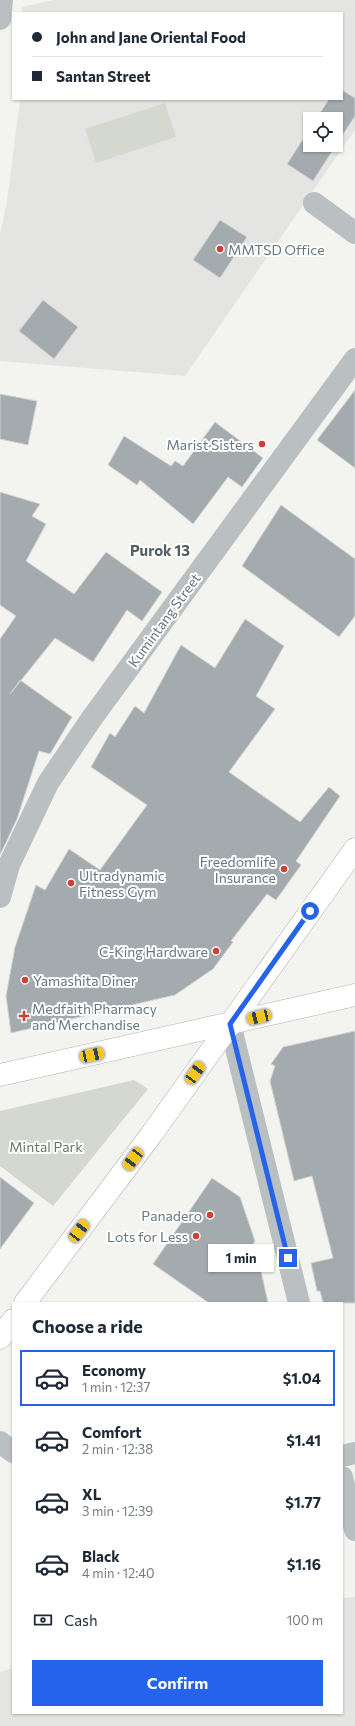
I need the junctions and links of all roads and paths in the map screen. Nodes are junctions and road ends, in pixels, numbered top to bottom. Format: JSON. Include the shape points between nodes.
{"nodes":[{"id":1,"x":2,"y":0,"type":"edge"},
{"id":2,"x":0,"y":18,"type":"edge"},
{"id":3,"x":314,"y":203,"type":"dead end"},
{"id":4,"x":355,"y":233,"type":"edge"},
{"id":5,"x":355,"y":359,"type":"edge"},
{"id":6,"x":355,"y":849,"type":"edge"},
{"id":7,"x":0,"y":897,"type":"edge"},
{"id":8,"x":355,"y":995,"type":"edge"},
{"id":9,"x":230,"y":1024,"type":"junction"},
{"id":10,"x":0,"y":1075,"type":"edge"},
{"id":11,"x":27,"y":1302,"type":"edge"},
{"id":12,"x":299,"y":1302,"type":"edge"},
{"id":13,"x":12,"y":1321,"type":"edge"},
{"id":14,"x":0,"y":1338,"type":"edge"},
{"id":15,"x":0,"y":1442,"type":"edge"},
{"id":16,"x":12,"y":1451,"type":"edge"},
{"id":17,"x":355,"y":1453,"type":"edge"},
{"id":18,"x":343,"y":1456,"type":"edge"},
{"id":19,"x":343,"y":1481,"type":"edge"},
{"id":20,"x":355,"y":1530,"type":"edge"}],
"edges":[{"from":1,"to":2,"type":"street"},
{"from":3,"to":4,"type":"street"},
{"from":5,"to":7,"type":"street","name":"Kumintang Street","via":[[92,718],[48,783],[9,865]]},
{"from":6,"to":9,"type":"main road"},
{"from":8,"to":9,"type":"main road"},
{"from":9,"to":10,"type":"main road"},
{"from":9,"to":11,"type":"main road"},
{"from":9,"to":12,"type":"street"},
{"from":13,"to":14,"type":"main road"},
{"from":15,"to":16,"type":"street"},
{"from":17,"to":18,"type":"street"},
{"from":19,"to":20,"type":"street"}]}
